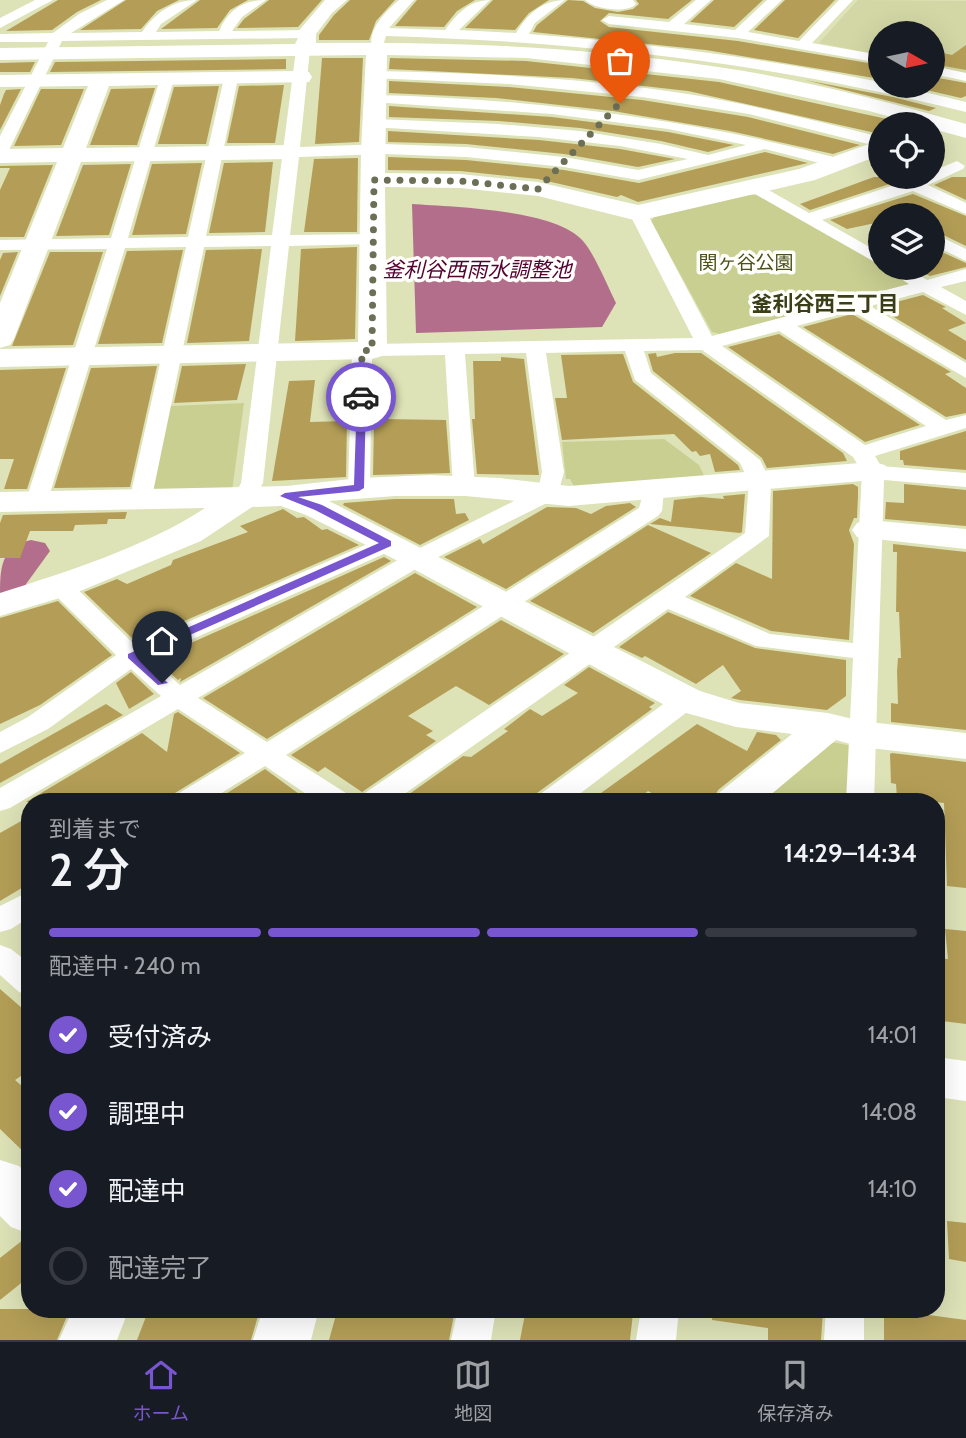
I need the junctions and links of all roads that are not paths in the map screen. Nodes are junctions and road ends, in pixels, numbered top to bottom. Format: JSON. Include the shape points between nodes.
{"nodes":[{"id":1,"x":46,"y":0,"type":"edge"},
{"id":2,"x":190,"y":0,"type":"edge"},
{"id":3,"x":259,"y":0,"type":"edge"},
{"id":4,"x":337,"y":0,"type":"edge"},
{"id":5,"x":407,"y":0,"type":"edge"},
{"id":6,"x":483,"y":0,"type":"edge"},
{"id":7,"x":558,"y":0,"type":"edge"},
{"id":8,"x":595,"y":0,"type":"edge"},
{"id":9,"x":705,"y":0,"type":"edge"},
{"id":10,"x":775,"y":0,"type":"edge"},
{"id":11,"x":846,"y":0,"type":"edge"},
{"id":12,"x":109,"y":1,"type":"edge"},
{"id":13,"x":629,"y":2,"type":"edge"},
{"id":14,"x":609,"y":20,"type":"junction"},
{"id":15,"x":0,"y":24,"type":"edge"},
{"id":16,"x":672,"y":27,"type":"junction"},
{"id":17,"x":449,"y":34,"type":"junction"},
{"id":18,"x":738,"y":34,"type":"junction"},
{"id":19,"x":224,"y":35,"type":"junction"},
{"id":20,"x":146,"y":36,"type":"junction"},
{"id":21,"x":521,"y":36,"type":"junction"},
{"id":22,"x":0,"y":38,"type":"edge"},
{"id":23,"x":378,"y":41,"type":"junction"},
{"id":24,"x":305,"y":42,"type":"junction"},
{"id":25,"x":803,"y":44,"type":"junction"},
{"id":26,"x":53,"y":45,"type":"junction"},
{"id":27,"x":588,"y":50,"type":"junction"},
{"id":28,"x":0,"y":54,"type":"edge"},
{"id":29,"x":862,"y":55,"type":"junction"},
{"id":30,"x":868,"y":56,"type":"edge"},
{"id":31,"x":656,"y":66,"type":"junction"},
{"id":32,"x":945,"y":73,"type":"edge"},
{"id":33,"x":831,"y":75,"type":"junction"},
{"id":34,"x":301,"y":77,"type":"junction"},
{"id":35,"x":966,"y":77,"type":"edge"},
{"id":36,"x":231,"y":78,"type":"junction"},
{"id":37,"x":167,"y":79,"type":"junction"},
{"id":38,"x":36,"y":80,"type":"junction"},
{"id":39,"x":101,"y":80,"type":"junction"},
{"id":40,"x":0,"y":81,"type":"edge"},
{"id":41,"x":376,"y":87,"type":"junction"},
{"id":42,"x":630,"y":91,"type":"junction"},
{"id":43,"x":810,"y":91,"type":"junction"},
{"id":44,"x":966,"y":107,"type":"edge"},
{"id":45,"x":887,"y":112,"type":"edge"},
{"id":46,"x":610,"y":114,"type":"junction"},
{"id":47,"x":376,"y":124,"type":"junction"},
{"id":48,"x":945,"y":127,"type":"edge"},
{"id":49,"x":966,"y":131,"type":"edge"},
{"id":50,"x":588,"y":137,"type":"junction"},
{"id":51,"x":868,"y":139,"type":"edge"},
{"id":52,"x":766,"y":144,"type":"junction"},
{"id":53,"x":373,"y":150,"type":"junction"},
{"id":54,"x":214,"y":152,"type":"junction"},
{"id":55,"x":290,"y":152,"type":"junction"},
{"id":56,"x":868,"y":152,"type":"edge"},
{"id":57,"x":0,"y":154,"type":"edge"},
{"id":58,"x":145,"y":154,"type":"junction"},
{"id":59,"x":71,"y":155,"type":"junction"},
{"id":60,"x":711,"y":159,"type":"junction"},
{"id":61,"x":564,"y":162,"type":"junction"},
{"id":62,"x":839,"y":163,"type":"junction"},
{"id":63,"x":374,"y":180,"type":"junction"},
{"id":64,"x":754,"y":188,"type":"junction"},
{"id":65,"x":538,"y":189,"type":"junction"},
{"id":66,"x":906,"y":189,"type":"edge"},
{"id":67,"x":922,"y":189,"type":"edge"},
{"id":68,"x":866,"y":203,"type":"joint"},
{"id":69,"x":966,"y":209,"type":"edge"},
{"id":70,"x":638,"y":213,"type":"junction"},
{"id":71,"x":807,"y":219,"type":"junction"},
{"id":72,"x":372,"y":239,"type":"junction"},
{"id":73,"x":282,"y":241,"type":"junction"},
{"id":74,"x":194,"y":242,"type":"junction"},
{"id":75,"x":117,"y":244,"type":"junction"},
{"id":76,"x":36,"y":245,"type":"junction"},
{"id":77,"x":945,"y":245,"type":"edge"},
{"id":78,"x":0,"y":246,"type":"edge"},
{"id":79,"x":868,"y":253,"type":"edge"},
{"id":80,"x":966,"y":256,"type":"edge"},
{"id":81,"x":966,"y":275,"type":"edge"},
{"id":82,"x":915,"y":280,"type":"edge"},
{"id":83,"x":924,"y":285,"type":"junction"},
{"id":84,"x":855,"y":305,"type":"junction"},
{"id":85,"x":966,"y":309,"type":"edge"},
{"id":86,"x":783,"y":325,"type":"junction"},
{"id":87,"x":0,"y":339,"type":"edge"},
{"id":88,"x":706,"y":344,"type":"junction"},
{"id":89,"x":633,"y":346,"type":"junction"},
{"id":90,"x":535,"y":348,"type":"junction"},
{"id":91,"x":455,"y":350,"type":"junction"},
{"id":92,"x":367,"y":351,"type":"junction"},
{"id":93,"x":267,"y":353,"type":"junction"},
{"id":94,"x":170,"y":355,"type":"junction"},
{"id":95,"x":84,"y":356,"type":"junction"},
{"id":96,"x":0,"y":358,"type":"edge"},
{"id":97,"x":966,"y":372,"type":"edge"},
{"id":98,"x":966,"y":421,"type":"edge"},
{"id":99,"x":943,"y":428,"type":"junction"},
{"id":100,"x":867,"y":463,"type":"junction"},
{"id":101,"x":966,"y":480,"type":"edge"},
{"id":102,"x":760,"y":482,"type":"junction"},
{"id":103,"x":464,"y":487,"type":"junction"},
{"id":104,"x":359,"y":488,"type":"junction"},
{"id":105,"x":653,"y":491,"type":"junction"},
{"id":106,"x":549,"y":493,"type":"junction"},
{"id":107,"x":245,"y":496,"type":"junction"},
{"id":108,"x":285,"y":496,"type":"junction"},
{"id":109,"x":141,"y":497,"type":"junction"},
{"id":110,"x":37,"y":500,"type":"junction"},
{"id":111,"x":0,"y":502,"type":"edge"},
{"id":112,"x":869,"y":530,"type":"junction"},
{"id":113,"x":966,"y":539,"type":"edge"},
{"id":114,"x":403,"y":551,"type":"junction"},
{"id":115,"x":60,"y":586,"type":"junction"},
{"id":116,"x":667,"y":599,"type":"junction"},
{"id":117,"x":505,"y":604,"type":"junction"},
{"id":118,"x":0,"y":606,"type":"edge"},
{"id":119,"x":592,"y":650,"type":"junction"},
{"id":120,"x":866,"y":652,"type":"junction"},
{"id":121,"x":132,"y":656,"type":"junction"},
{"id":122,"x":177,"y":696,"type":"junction"},
{"id":123,"x":686,"y":700,"type":"junction"},
{"id":124,"x":844,"y":730,"type":"junction"},
{"id":125,"x":0,"y":744,"type":"edge"},
{"id":126,"x":966,"y":746,"type":"edge"},
{"id":127,"x":266,"y":755,"type":"junction"},
{"id":128,"x":200,"y":793,"type":"edge"},
{"id":129,"x":325,"y":793,"type":"edge"},
{"id":130,"x":385,"y":793,"type":"edge"},
{"id":131,"x":561,"y":793,"type":"edge"},
{"id":132,"x":748,"y":793,"type":"edge"},
{"id":133,"x":858,"y":793,"type":"edge"},
{"id":134,"x":0,"y":801,"type":"edge"},
{"id":135,"x":21,"y":908,"type":"edge"},
{"id":136,"x":0,"y":921,"type":"edge"},
{"id":137,"x":0,"y":957,"type":"edge"},
{"id":138,"x":21,"y":975,"type":"edge"},
{"id":139,"x":945,"y":1078,"type":"edge"},
{"id":140,"x":966,"y":1081,"type":"edge"},
{"id":141,"x":97,"y":1318,"type":"edge"},
{"id":142,"x":288,"y":1318,"type":"edge"},
{"id":143,"x":475,"y":1318,"type":"edge"},
{"id":144,"x":659,"y":1318,"type":"edge"},
{"id":145,"x":845,"y":1318,"type":"edge"},
{"id":146,"x":88,"y":1340,"type":"edge"},
{"id":147,"x":282,"y":1340,"type":"edge"},
{"id":148,"x":471,"y":1340,"type":"edge"},
{"id":149,"x":656,"y":1340,"type":"edge"},
{"id":150,"x":844,"y":1340,"type":"edge"}],
"edges":[{"from":1,"to":15,"type":"street"},
{"from":2,"to":20,"type":"street","via":[[156,21]]},
{"from":3,"to":19,"type":"street","via":[[235,15]]},
{"from":4,"to":24,"type":"street","via":[[325,9]]},
{"from":5,"to":23,"type":"street","via":[[389,14]]},
{"from":6,"to":17,"type":"street"},
{"from":7,"to":21,"type":"street","via":[[530,22]]},
{"from":8,"to":13,"type":"street"},
{"from":9,"to":16,"type":"street"},
{"from":10,"to":18,"type":"street"},
{"from":11,"to":25,"type":"street"},
{"from":12,"to":26,"type":"street"},
{"from":13,"to":14,"type":"street"},
{"from":14,"to":16,"type":"street"},
{"from":14,"to":27,"type":"street"},
{"from":16,"to":18,"type":"street"},
{"from":17,"to":21,"type":"street"},
{"from":17,"to":23,"type":"street"},
{"from":18,"to":25,"type":"street"},
{"from":19,"to":20,"type":"street"},
{"from":19,"to":24,"type":"street"},
{"from":20,"to":26,"type":"street"},
{"from":21,"to":27,"type":"street"},
{"from":22,"to":26,"type":"street"},
{"from":23,"to":24,"type":"street"},
{"from":23,"to":27,"type":"street","via":[[476,50]]},
{"from":23,"to":41,"type":"street"},
{"from":24,"to":26,"type":"street"},
{"from":24,"to":34,"type":"street"},
{"from":25,"to":29,"type":"street"},
{"from":26,"to":28,"type":"street"},
{"from":26,"to":38,"type":"street"},
{"from":27,"to":31,"type":"street"},
{"from":27,"to":33,"type":"street","via":[[669,50]]},
{"from":29,"to":30,"type":"street"},
{"from":29,"to":33,"type":"street"},
{"from":31,"to":42,"type":"street"},
{"from":31,"to":43,"type":"street"},
{"from":32,"to":35,"type":"street"},
{"from":33,"to":43,"type":"street"},
{"from":33,"to":44,"type":"street"},
{"from":34,"to":36,"type":"street"},
{"from":34,"to":55,"type":"street"},
{"from":36,"to":37,"type":"street"},
{"from":36,"to":54,"type":"street"},
{"from":37,"to":39,"type":"street"},
{"from":37,"to":58,"type":"street"},
{"from":38,"to":39,"type":"street"},
{"from":38,"to":40,"type":"street"},
{"from":38,"to":57,"type":"street"},
{"from":39,"to":59,"type":"street"},
{"from":41,"to":42,"type":"street","via":[[507,79]]},
{"from":41,"to":46,"type":"street"},
{"from":41,"to":47,"type":"street"},
{"from":42,"to":46,"type":"street"},
{"from":42,"to":51,"type":"street","via":[[730,106]]},
{"from":43,"to":45,"type":"street"},
{"from":46,"to":50,"type":"street"},
{"from":46,"to":52,"type":"street"},
{"from":47,"to":50,"type":"street","via":[[474,126]]},
{"from":47,"to":53,"type":"street"},
{"from":48,"to":49,"type":"street"},
{"from":50,"to":60,"type":"street"},
{"from":50,"to":61,"type":"street"},
{"from":52,"to":60,"type":"street"},
{"from":52,"to":62,"type":"street"},
{"from":53,"to":55,"type":"street"},
{"from":53,"to":61,"type":"street","via":[[466,152]]},
{"from":53,"to":63,"type":"street"},
{"from":54,"to":55,"type":"street"},
{"from":54,"to":58,"type":"street"},
{"from":54,"to":74,"type":"street"},
{"from":55,"to":73,"type":"street"},
{"from":56,"to":62,"type":"street"},
{"from":57,"to":59,"type":"street"},
{"from":58,"to":59,"type":"street"},
{"from":58,"to":75,"type":"street"},
{"from":59,"to":76,"type":"street"},
{"from":60,"to":61,"type":"street","via":[[638,175]]},
{"from":61,"to":65,"type":"street"},
{"from":62,"to":64,"type":"street"},
{"from":63,"to":65,"type":"street","via":[[460,181]]},
{"from":63,"to":72,"type":"street"},
{"from":64,"to":70,"type":"street"},
{"from":64,"to":71,"type":"street"},
{"from":65,"to":70,"type":"street"},
{"from":66,"to":68,"type":"street"},
{"from":67,"to":69,"type":"street"},
{"from":68,"to":71,"type":"street"},
{"from":70,"to":88,"type":"street"},
{"from":71,"to":79,"type":"street"},
{"from":72,"to":73,"type":"street"},
{"from":72,"to":92,"type":"street"},
{"from":73,"to":74,"type":"street"},
{"from":73,"to":93,"type":"street"},
{"from":74,"to":75,"type":"street"},
{"from":74,"to":94,"type":"street"},
{"from":75,"to":76,"type":"street"},
{"from":75,"to":95,"type":"street"},
{"from":76,"to":78,"type":"street"},
{"from":76,"to":87,"type":"street"},
{"from":77,"to":80,"type":"street"},
{"from":81,"to":83,"type":"street"},
{"from":82,"to":83,"type":"street"},
{"from":83,"to":84,"type":"street"},
{"from":83,"to":85,"type":"street"},
{"from":84,"to":86,"type":"street"},
{"from":84,"to":97,"type":"street"},
{"from":86,"to":88,"type":"street"},
{"from":86,"to":99,"type":"street"},
{"from":88,"to":89,"type":"street"},
{"from":88,"to":100,"type":"street"},
{"from":89,"to":90,"type":"street"},
{"from":89,"to":102,"type":"street","via":[[642,376],[750,460]]},
{"from":90,"to":91,"type":"street"},
{"from":90,"to":106,"type":"street","via":[[553,472]]},
{"from":91,"to":92,"type":"street"},
{"from":91,"to":103,"type":"street"},
{"from":92,"to":93,"type":"street"},
{"from":92,"to":104,"type":"street"},
{"from":93,"to":94,"type":"street"},
{"from":93,"to":107,"type":"street","via":[[252,483]]},
{"from":94,"to":95,"type":"street"},
{"from":94,"to":109,"type":"street"},
{"from":95,"to":96,"type":"street"},
{"from":95,"to":110,"type":"street"},
{"from":98,"to":99,"type":"street"},
{"from":99,"to":100,"type":"street"},
{"from":100,"to":101,"type":"street"},
{"from":100,"to":102,"type":"street"},
{"from":100,"to":112,"type":"street"},
{"from":102,"to":105,"type":"street"},
{"from":102,"to":116,"type":"street","via":[[757,536]]},
{"from":103,"to":104,"type":"street"},
{"from":103,"to":106,"type":"street"},
{"from":104,"to":108,"type":"street"},
{"from":105,"to":106,"type":"street"},
{"from":105,"to":117,"type":"street","via":[[650,511]]},
{"from":106,"to":114,"type":"street"},
{"from":107,"to":108,"type":"street"},
{"from":107,"to":109,"type":"street"},
{"from":107,"to":115,"type":"street","via":[[189,534]]},
{"from":108,"to":114,"type":"street"},
{"from":109,"to":110,"type":"street"},
{"from":110,"to":111,"type":"street"},
{"from":112,"to":113,"type":"street"},
{"from":112,"to":120,"type":"street"},
{"from":114,"to":117,"type":"street"},
{"from":114,"to":121,"type":"street"},
{"from":114,"to":122,"type":"street"},
{"from":115,"to":118,"type":"street"},
{"from":115,"to":121,"type":"street"},
{"from":116,"to":119,"type":"street"},
{"from":116,"to":120,"type":"street","via":[[765,641]]},
{"from":117,"to":119,"type":"street"},
{"from":117,"to":127,"type":"street"},
{"from":119,"to":123,"type":"street"},
{"from":119,"to":130,"type":"street"},
{"from":120,"to":124,"type":"street"},
{"from":121,"to":122,"type":"street"},
{"from":121,"to":125,"type":"street","via":[[38,723]]},
{"from":122,"to":127,"type":"street"},
{"from":122,"to":134,"type":"street"},
{"from":123,"to":124,"type":"street","via":[[736,715]]},
{"from":123,"to":131,"type":"street"},
{"from":124,"to":126,"type":"street"},
{"from":124,"to":132,"type":"street"},
{"from":124,"to":133,"type":"street"},
{"from":127,"to":128,"type":"street"},
{"from":127,"to":129,"type":"street"},
{"from":135,"to":136,"type":"street"},
{"from":137,"to":138,"type":"street"},
{"from":139,"to":140,"type":"street"},
{"from":141,"to":146,"type":"street"},
{"from":142,"to":147,"type":"street"},
{"from":143,"to":148,"type":"street"},
{"from":144,"to":149,"type":"street"},
{"from":145,"to":150,"type":"street"}]}
